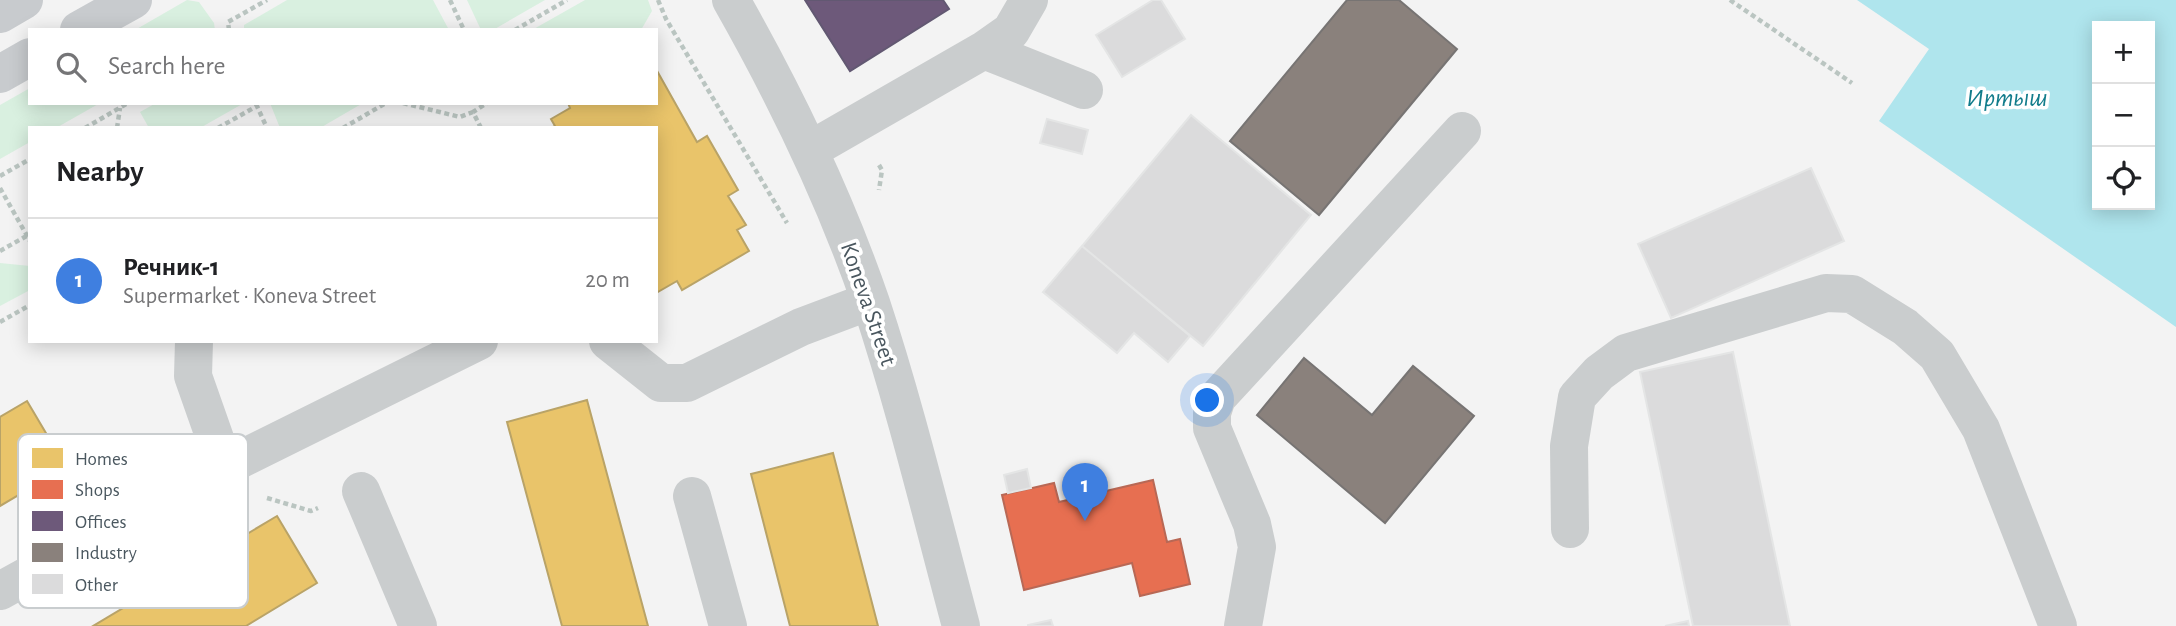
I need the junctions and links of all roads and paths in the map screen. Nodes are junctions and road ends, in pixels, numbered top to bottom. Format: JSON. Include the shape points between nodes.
{"nodes":[{"id":1,"x":24,"y":0,"type":"edge"},
{"id":2,"x":133,"y":0,"type":"edge"},
{"id":3,"x":267,"y":0,"type":"edge"},
{"id":4,"x":450,"y":0,"type":"edge"},
{"id":5,"x":567,"y":0,"type":"edge"},
{"id":6,"x":731,"y":0,"type":"edge"},
{"id":7,"x":1029,"y":0,"type":"edge"},
{"id":8,"x":1730,"y":0,"type":"edge"},
{"id":9,"x":0,"y":14,"type":"edge"},
{"id":10,"x":83,"y":28,"type":"edge"},
{"id":11,"x":229,"y":28,"type":"edge"},
{"id":12,"x":463,"y":28,"type":"edge"},
{"id":13,"x":518,"y":28,"type":"edge"},
{"id":14,"x":984,"y":50,"type":"junction"},
{"id":15,"x":28,"y":58,"type":"edge"},
{"id":16,"x":0,"y":74,"type":"edge"},
{"id":17,"x":1852,"y":83,"type":"dead end"},
{"id":18,"x":1084,"y":90,"type":"dead end"},
{"id":19,"x":125,"y":105,"type":"edge"},
{"id":20,"x":255,"y":105,"type":"edge"},
{"id":21,"x":257,"y":105,"type":"edge"},
{"id":22,"x":382,"y":105,"type":"edge"},
{"id":23,"x":411,"y":105,"type":"edge"},
{"id":24,"x":484,"y":105,"type":"edge"},
{"id":25,"x":120,"y":108,"type":"junction"},
{"id":26,"x":473,"y":112,"type":"junction"},
{"id":27,"x":88,"y":126,"type":"edge"},
{"id":28,"x":117,"y":126,"type":"edge"},
{"id":29,"x":221,"y":126,"type":"edge"},
{"id":30,"x":266,"y":126,"type":"edge"},
{"id":31,"x":346,"y":126,"type":"edge"},
{"id":32,"x":480,"y":126,"type":"edge"},
{"id":33,"x":1462,"y":131,"type":"dead end"},
{"id":34,"x":810,"y":150,"type":"junction"},
{"id":35,"x":28,"y":160,"type":"edge"},
{"id":36,"x":0,"y":176,"type":"edge"},
{"id":37,"x":0,"y":188,"type":"edge"},
{"id":38,"x":28,"y":235,"type":"edge"},
{"id":39,"x":0,"y":251,"type":"edge"},
{"id":40,"x":870,"y":301,"type":"junction"},
{"id":41,"x":28,"y":306,"type":"edge"},
{"id":42,"x":0,"y":322,"type":"edge"},
{"id":43,"x":194,"y":343,"type":"edge"},
{"id":44,"x":475,"y":343,"type":"edge"},
{"id":45,"x":611,"y":343,"type":"edge"},
{"id":46,"x":213,"y":434,"type":"edge"},
{"id":47,"x":248,"y":456,"type":"edge"},
{"id":48,"x":248,"y":487,"type":"edge"},
{"id":49,"x":361,"y":491,"type":"joint"},
{"id":50,"x":692,"y":496,"type":"dead end"},
{"id":51,"x":1570,"y":529,"type":"dead end"},
{"id":52,"x":18,"y":581,"type":"edge"},
{"id":53,"x":0,"y":591,"type":"edge"},
{"id":54,"x":418,"y":626,"type":"edge"},
{"id":55,"x":728,"y":626,"type":"edge"},
{"id":56,"x":961,"y":626,"type":"edge"},
{"id":57,"x":1243,"y":626,"type":"edge"},
{"id":58,"x":2058,"y":626,"type":"edge"}],
"edges":[{"from":1,"to":9,"type":"main road"},
{"from":2,"to":10,"type":"main road"},
{"from":3,"to":11,"type":"path","via":[[228,22]]},
{"from":4,"to":12,"type":"path"},
{"from":5,"to":13,"type":"path"},
{"from":6,"to":34,"type":"street","name":"Koneva Street"},
{"from":7,"to":14,"type":"street","via":[[1011,31]]},
{"from":8,"to":17,"type":"path"},
{"from":14,"to":18,"type":"street"},
{"from":14,"to":34,"type":"street"},
{"from":15,"to":16,"type":"main road"},
{"from":19,"to":25,"type":"path"},
{"from":20,"to":29,"type":"path"},
{"from":21,"to":30,"type":"path"},
{"from":22,"to":31,"type":"path"},
{"from":23,"to":26,"type":"path","via":[[460,117]]},
{"from":24,"to":26,"type":"path"},
{"from":25,"to":27,"type":"path"},
{"from":25,"to":28,"type":"path"},
{"from":26,"to":32,"type":"path"},
{"from":33,"to":57,"type":"street","via":[[1217,397],[1212,428],[1257,547]]},
{"from":34,"to":40,"type":"street","name":"Koneva Street"},
{"from":35,"to":36,"type":"path"},
{"from":37,"to":38,"type":"path"},
{"from":38,"to":39,"type":"path"},
{"from":40,"to":45,"type":"street","via":[[801,327],[687,383],[661,383]]},
{"from":40,"to":56,"type":"street","name":"Koneva Street"},
{"from":41,"to":42,"type":"path"},
{"from":43,"to":46,"type":"street","via":[[193,376]]},
{"from":44,"to":47,"type":"street"},
{"from":48,"to":49,"type":"path","via":[[257,495],[311,511]]},
{"from":49,"to":54,"type":"street"},
{"from":50,"to":55,"type":"street"},
{"from":51,"to":58,"type":"street","via":[[1569,446],[1577,397],[1599,373],[1626,353],[1826,293],[1852,294],[1905,327],[1937,355],[1981,429]]},
{"from":52,"to":53,"type":"street"}]}
